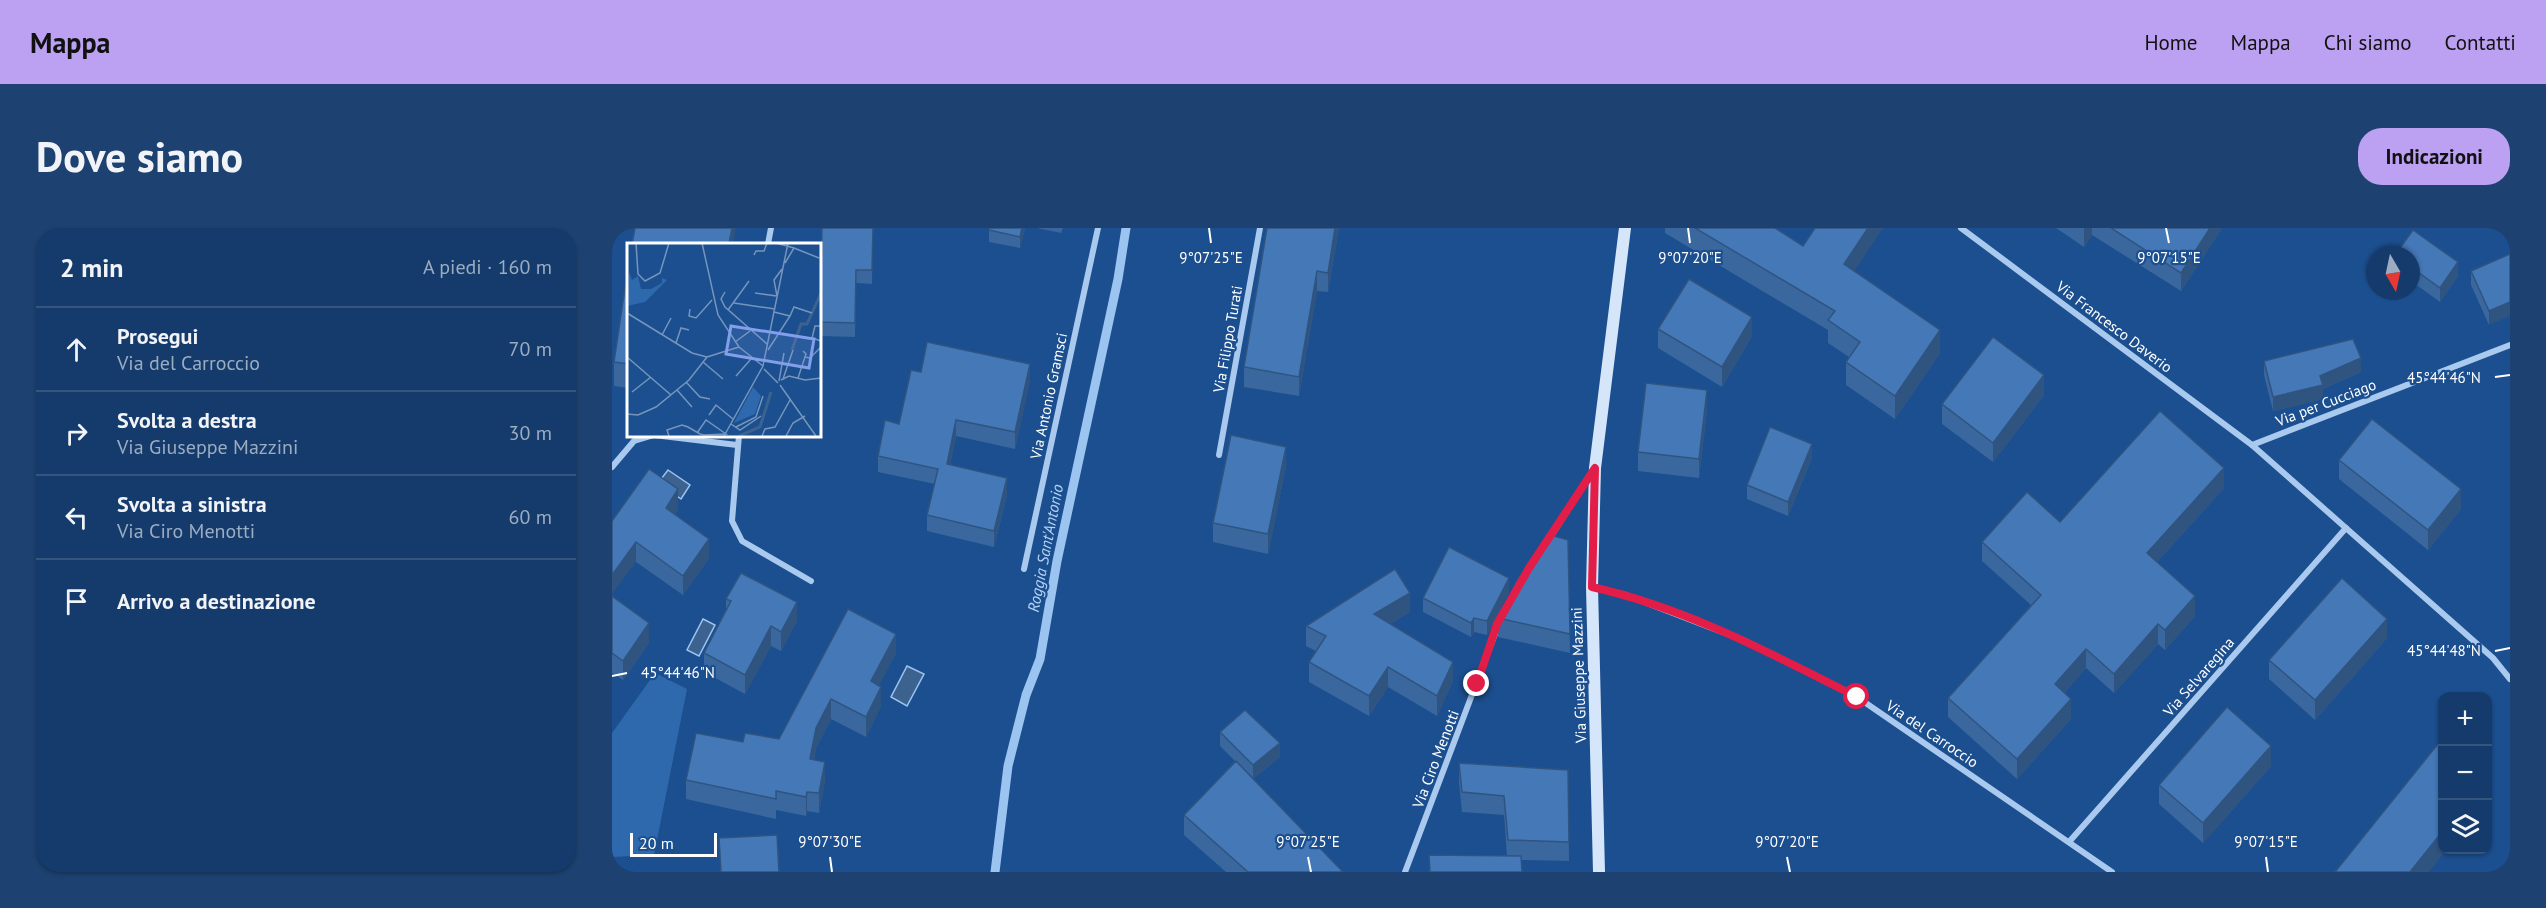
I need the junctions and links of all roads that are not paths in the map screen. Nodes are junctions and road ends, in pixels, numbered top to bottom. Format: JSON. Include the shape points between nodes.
{"nodes":[{"id":1,"x":771,"y":228,"type":"edge"},
{"id":2,"x":1098,"y":228,"type":"edge"},
{"id":3,"x":1260,"y":228,"type":"edge"},
{"id":4,"x":1625,"y":228,"type":"edge"},
{"id":5,"x":1961,"y":228,"type":"edge"},
{"id":6,"x":768,"y":243,"type":"edge"},
{"id":7,"x":2510,"y":345,"type":"edge"},
{"id":8,"x":651,"y":436,"type":"edge"},
{"id":9,"x":662,"y":436,"type":"edge"},
{"id":10,"x":739,"y":436,"type":"edge"},
{"id":11,"x":2252,"y":445,"type":"junction"},
{"id":12,"x":737,"y":446,"type":"junction"},
{"id":13,"x":1219,"y":455,"type":"dead end"},
{"id":14,"x":612,"y":467,"type":"edge"},
{"id":15,"x":1595,"y":468,"type":"junction"},
{"id":16,"x":2346,"y":528,"type":"junction"},
{"id":17,"x":1024,"y":569,"type":"dead end"},
{"id":18,"x":811,"y":581,"type":"dead end"},
{"id":19,"x":1592,"y":587,"type":"junction"},
{"id":20,"x":1513,"y":596,"type":"edge"},
{"id":21,"x":1503,"y":615,"type":"edge"},
{"id":22,"x":2510,"y":679,"type":"edge"},
{"id":23,"x":2069,"y":842,"type":"junction"},
{"id":24,"x":612,"y":867,"type":"edge"},
{"id":25,"x":621,"y":872,"type":"edge"},
{"id":26,"x":1406,"y":872,"type":"edge"},
{"id":27,"x":1599,"y":872,"type":"edge"},
{"id":28,"x":2112,"y":872,"type":"edge"}],
"edges":[{"from":1,"to":6,"type":"street"},
{"from":2,"to":17,"type":"street","name":"Via Antonio Gramsci"},
{"from":3,"to":13,"type":"street","name":"Via Filippo Turati"},
{"from":4,"to":15,"type":"main road","name":"Via Giuseppe Mazzini"},
{"from":5,"to":11,"type":"street","name":"Via Francesco Daverio"},
{"from":7,"to":11,"type":"street","name":"Via per Cucciago"},
{"from":8,"to":14,"type":"street","via":[[634,441]]},
{"from":9,"to":12,"type":"street"},
{"from":10,"to":12,"type":"street"},
{"from":11,"to":16,"type":"street"},
{"from":12,"to":18,"type":"street","via":[[732,521],[742,541]]},
{"from":15,"to":19,"type":"main road","name":"Via Giuseppe Mazzini"},
{"from":15,"to":20,"type":"street"},
{"from":16,"to":22,"type":"street","via":[[2493,658]]},
{"from":16,"to":23,"type":"street","name":"Via Selvaregina"},
{"from":19,"to":23,"type":"street","name":"Via del Carroccio","via":[[1626,595],[1743,640],[1857,697]]},
{"from":19,"to":27,"type":"main road","name":"Via Giuseppe Mazzini"},
{"from":21,"to":26,"type":"street","name":"Via Ciro Menotti"},
{"from":23,"to":28,"type":"street","name":"Via del Carroccio"},
{"from":24,"to":25,"type":"street"}]}
